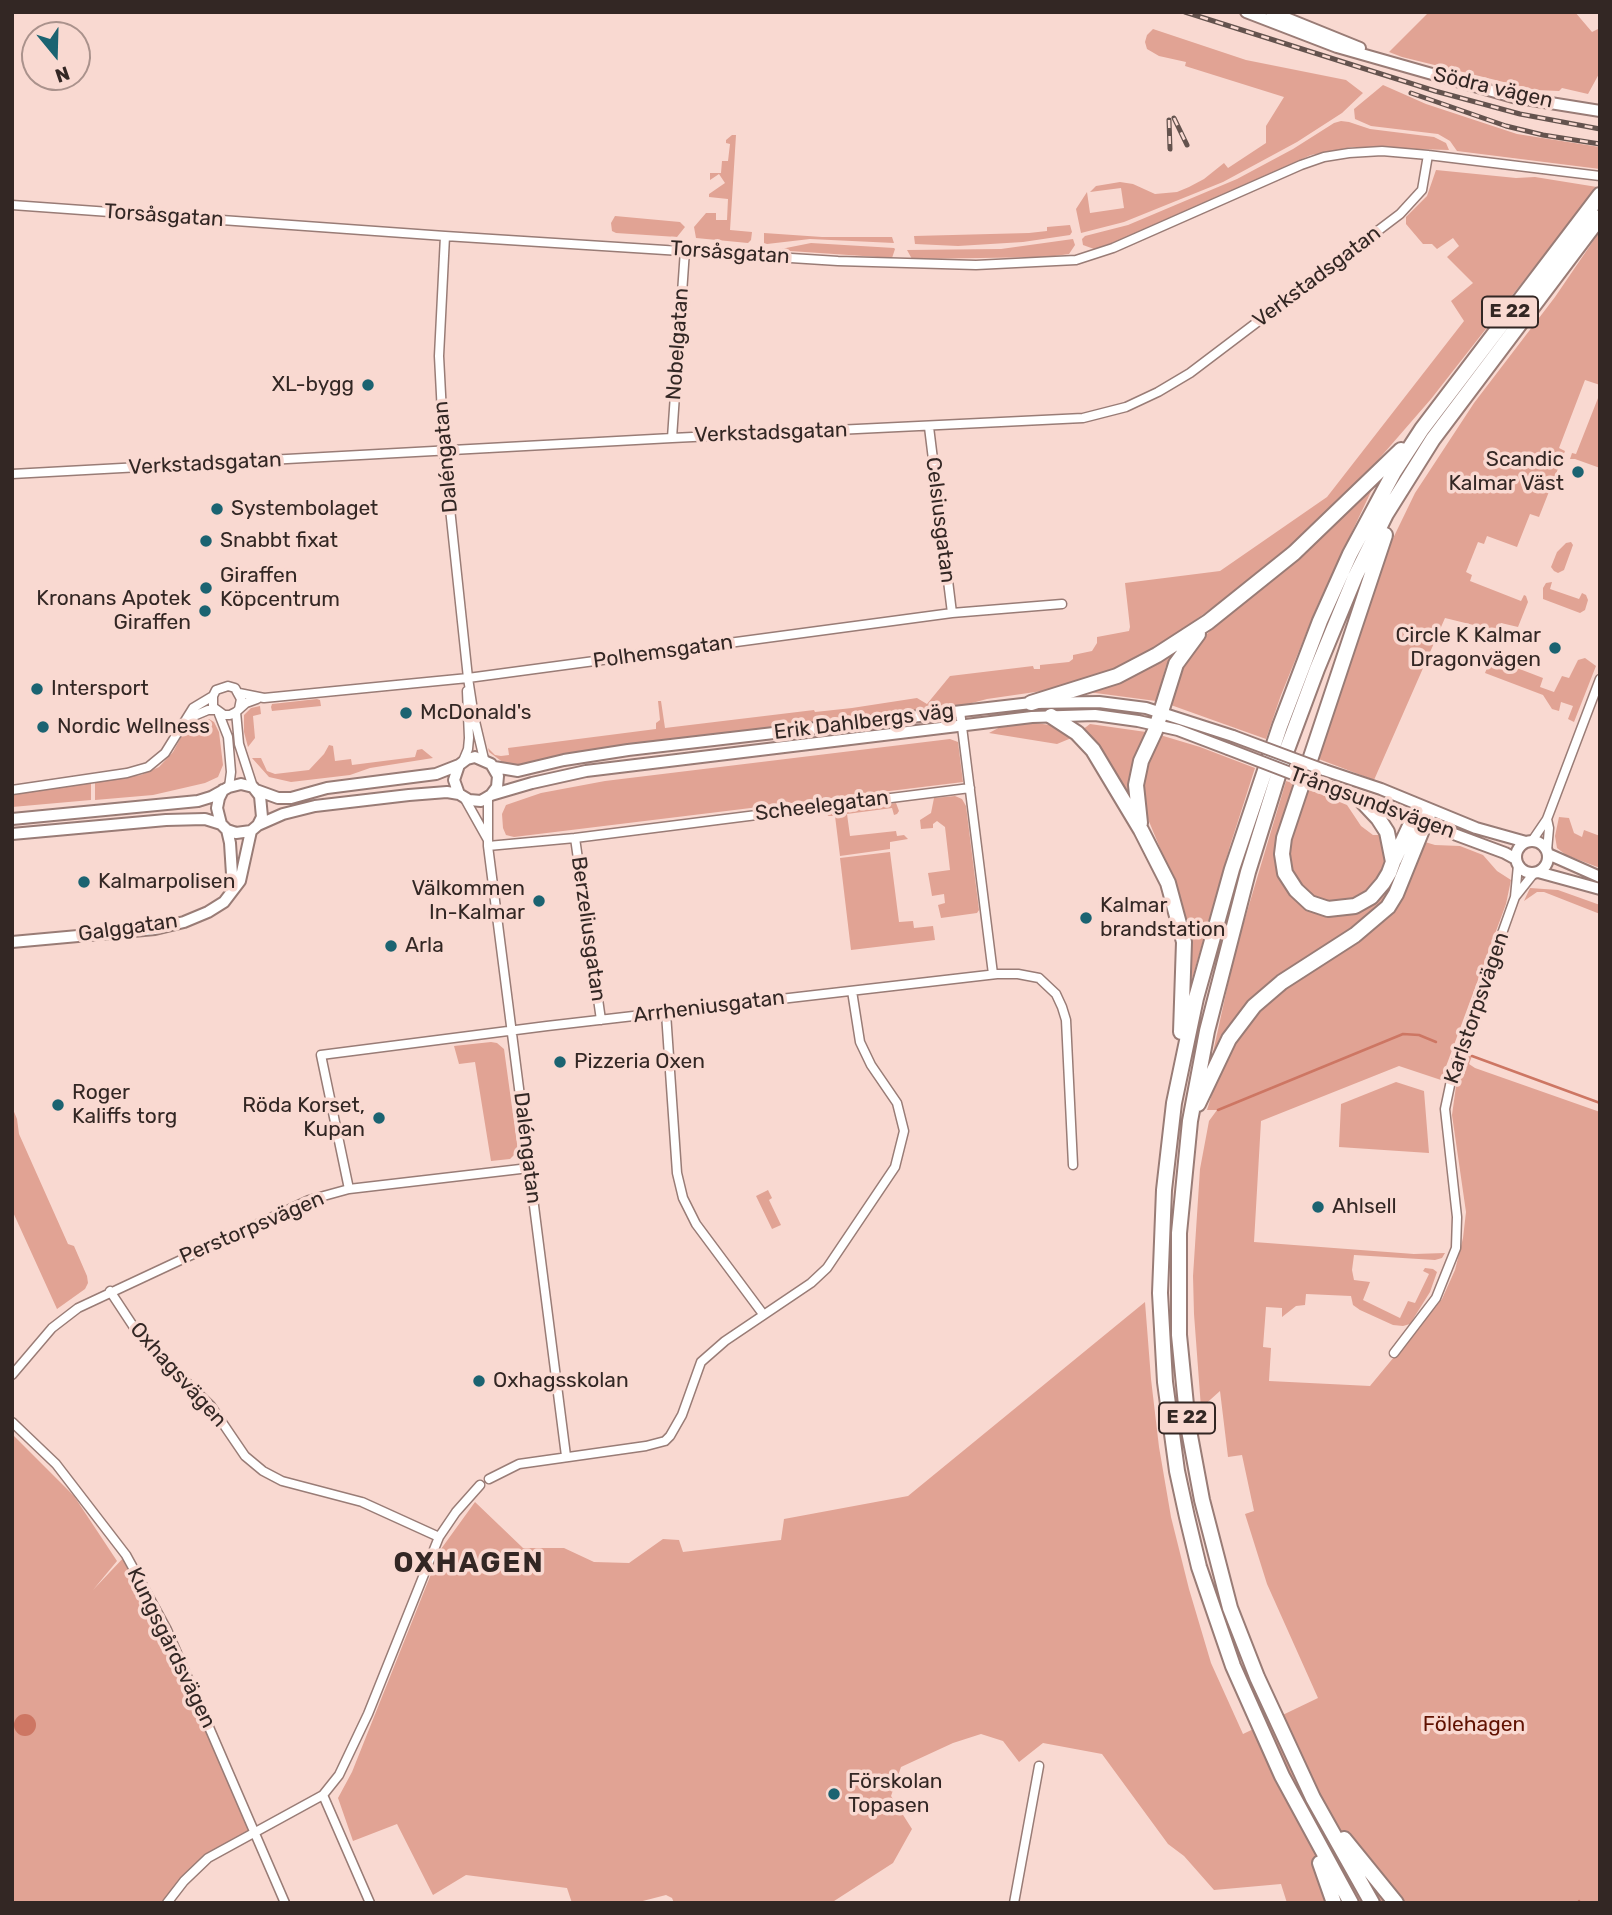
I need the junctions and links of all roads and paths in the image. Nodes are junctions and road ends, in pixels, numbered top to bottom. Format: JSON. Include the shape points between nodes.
{"nodes":[{"id":1,"x":1246,"y":12,"type":"edge"},
{"id":2,"x":1271,"y":12,"type":"edge"},
{"id":3,"x":1387,"y":61,"type":"junction"},
{"id":4,"x":1600,"y":111,"type":"edge"},
{"id":5,"x":1428,"y":155,"type":"junction"},
{"id":6,"x":1600,"y":176,"type":"edge"},
{"id":7,"x":1599,"y":195,"type":"edge"},
{"id":8,"x":12,"y":205,"type":"edge"},
{"id":9,"x":1600,"y":217,"type":"edge"},
{"id":10,"x":445,"y":236,"type":"junction"},
{"id":11,"x":685,"y":250,"type":"junction"},
{"id":12,"x":929,"y":427,"type":"junction"},
{"id":13,"x":1422,"y":429,"type":"junction"},
{"id":14,"x":672,"y":438,"type":"junction"},
{"id":15,"x":444,"y":452,"type":"junction"},
{"id":16,"x":12,"y":474,"type":"edge"},
{"id":17,"x":1406,"y":480,"type":"junction"},
{"id":18,"x":1062,"y":604,"type":"dead end"},
{"id":19,"x":952,"y":613,"type":"junction"},
{"id":20,"x":1208,"y":622,"type":"junction"},
{"id":21,"x":468,"y":678,"type":"junction"},
{"id":22,"x":1600,"y":679,"type":"edge"},
{"id":23,"x":239,"y":693,"type":"junction"},
{"id":24,"x":213,"y":696,"type":"junction"},
{"id":25,"x":264,"y":698,"type":"junction"},
{"id":26,"x":1031,"y":703,"type":"junction"},
{"id":27,"x":237,"y":710,"type":"junction"},
{"id":28,"x":960,"y":711,"type":"junction"},
{"id":29,"x":217,"y":712,"type":"junction"},
{"id":30,"x":1051,"y":716,"type":"junction"},
{"id":31,"x":1159,"y":718,"type":"junction"},
{"id":32,"x":186,"y":720,"type":"junction"},
{"id":33,"x":962,"y":725,"type":"junction"},
{"id":34,"x":1233,"y":736,"type":"joint"},
{"id":35,"x":1228,"y":748,"type":"joint"},
{"id":36,"x":461,"y":763,"type":"junction"},
{"id":37,"x":489,"y":763,"type":"junction"},
{"id":38,"x":1348,"y":779,"type":"junction"},
{"id":39,"x":226,"y":788,"type":"junction"},
{"id":40,"x":254,"y":788,"type":"junction"},
{"id":41,"x":970,"y":788,"type":"junction"},
{"id":42,"x":12,"y":790,"type":"edge"},
{"id":43,"x":490,"y":796,"type":"junction"},
{"id":44,"x":462,"y":797,"type":"junction"},
{"id":45,"x":1362,"y":801,"type":"junction"},
{"id":46,"x":1421,"y":817,"type":"junction"},
{"id":47,"x":12,"y":819,"type":"edge"},
{"id":48,"x":1547,"y":819,"type":"junction"},
{"id":49,"x":224,"y":827,"type":"junction"},
{"id":50,"x":255,"y":828,"type":"junction"},
{"id":51,"x":1476,"y":828,"type":"junction"},
{"id":52,"x":1141,"y":830,"type":"junction"},
{"id":53,"x":12,"y":834,"type":"edge"},
{"id":54,"x":575,"y":838,"type":"junction"},
{"id":55,"x":1529,"y":841,"type":"junction"},
{"id":56,"x":488,"y":843,"type":"junction"},
{"id":57,"x":1547,"y":852,"type":"junction"},
{"id":58,"x":1393,"y":862,"type":"junction"},
{"id":59,"x":1517,"y":862,"type":"junction"},
{"id":60,"x":1536,"y":872,"type":"junction"},
{"id":61,"x":1600,"y":877,"type":"edge"},
{"id":62,"x":1600,"y":889,"type":"edge"},
{"id":63,"x":233,"y":890,"type":"junction"},
{"id":64,"x":1515,"y":897,"type":"junction"},
{"id":65,"x":12,"y":942,"type":"edge"},
{"id":66,"x":993,"y":974,"type":"junction"},
{"id":67,"x":852,"y":991,"type":"junction"},
{"id":68,"x":666,"y":1013,"type":"junction"},
{"id":69,"x":601,"y":1020,"type":"junction"},
{"id":70,"x":511,"y":1030,"type":"junction"},
{"id":71,"x":1180,"y":1072,"type":"junction"},
{"id":72,"x":1190,"y":1121,"type":"junction"},
{"id":73,"x":1073,"y":1165,"type":"dead end"},
{"id":74,"x":529,"y":1168,"type":"junction"},
{"id":75,"x":349,"y":1189,"type":"junction"},
{"id":76,"x":110,"y":1291,"type":"junction"},
{"id":77,"x":763,"y":1314,"type":"junction"},
{"id":78,"x":1394,"y":1353,"type":"dead end"},
{"id":79,"x":12,"y":1376,"type":"edge"},
{"id":80,"x":12,"y":1422,"type":"edge"},
{"id":81,"x":566,"y":1456,"type":"junction"},
{"id":82,"x":489,"y":1479,"type":"dead end"},
{"id":83,"x":480,"y":1485,"type":"dead end"},
{"id":84,"x":439,"y":1537,"type":"junction"},
{"id":85,"x":1039,"y":1766,"type":"dead end"},
{"id":86,"x":323,"y":1796,"type":"junction"},
{"id":87,"x":1313,"y":1798,"type":"junction"},
{"id":88,"x":1307,"y":1825,"type":"junction"},
{"id":89,"x":254,"y":1832,"type":"junction"},
{"id":90,"x":167,"y":1903,"type":"edge"},
{"id":91,"x":285,"y":1903,"type":"edge"},
{"id":92,"x":370,"y":1903,"type":"edge"},
{"id":93,"x":1014,"y":1903,"type":"edge"},
{"id":94,"x":1334,"y":1903,"type":"edge"},
{"id":95,"x":1351,"y":1903,"type":"edge"},
{"id":96,"x":1372,"y":1903,"type":"edge"},
{"id":97,"x":1396,"y":1903,"type":"edge"}],
"edges":[{"from":1,"to":3,"type":"main road","name":"Södra vägen"},
{"from":2,"to":3,"type":"main road","name":"Södra vägen"},
{"from":3,"to":4,"type":"main road","name":"Södra vägen","via":[[1513,97]]},
{"from":5,"to":6,"type":"street","name":"Torsåsgatan"},
{"from":5,"to":11,"type":"street","name":"Torsåsgatan","via":[[1382,151],[1324,157],[1076,260],[903,264]]},
{"from":5,"to":12,"type":"street","name":"Verkstadsgatan","via":[[1422,190],[1400,214],[1158,392],[1126,407],[1083,418]]},
{"from":7,"to":13,"type":"highway","number":"E 22"},
{"from":8,"to":10,"type":"street","name":"Torsåsgatan"},
{"from":9,"to":17,"type":"highway","number":"E 22"},
{"from":10,"to":11,"type":"street","name":"Torsåsgatan"},
{"from":10,"to":15,"type":"street","name":"Daléngatan","via":[[439,356]]},
{"from":11,"to":14,"type":"street","name":"Nobelgatan"},
{"from":12,"to":14,"type":"street","name":"Verkstadsgatan"},
{"from":12,"to":19,"type":"street","name":"Celsiusgatan"},
{"from":13,"to":20,"type":"highway","via":[[1294,553]]},
{"from":13,"to":71,"type":"highway","number":"E 22","via":[[1350,554],[1267,760],[1196,998]]},
{"from":14,"to":15,"type":"street","name":"Verkstadsgatan"},
{"from":15,"to":16,"type":"street","name":"Verkstadsgatan"},
{"from":15,"to":21,"type":"street","name":"Daléngatan"},
{"from":17,"to":58,"type":"highway","via":[[1349,638],[1282,855],[1285,873],[1296,890],[1310,903],[1328,909],[1347,909],[1371,897]]},
{"from":17,"to":72,"type":"highway","number":"E 22","via":[[1355,577],[1282,763],[1227,951]]},
{"from":18,"to":19,"type":"street","name":"Polhemsgatan"},
{"from":19,"to":21,"type":"street","name":"Polhemsgatan"},
{"from":20,"to":26,"type":"highway","via":[[1117,676]]},
{"from":20,"to":31,"type":"highway","via":[[1176,664]]},
{"from":21,"to":25,"type":"street","name":"Polhemsgatan"},
{"from":21,"to":36,"type":"street","name":"Daléngatan","via":[[469,738]]},
{"from":21,"to":37,"type":"street","name":"Daléngatan","via":[[474,717]]},
{"from":22,"to":48,"type":"street"},
{"from":23,"to":24,"type":"street","via":[[228,686]]},
{"from":23,"to":25,"type":"street","name":"Polhemsgatan"},
{"from":23,"to":27,"type":"street","via":[[242,699]]},
{"from":24,"to":29,"type":"street"},
{"from":24,"to":32,"type":"street","via":[[193,708]]},
{"from":25,"to":27,"type":"street","name":"Polhemsgatan"},
{"from":26,"to":28,"type":"main road","name":"Erik Dahlbergs väg"},
{"from":26,"to":31,"type":"main road","name":"Erik Dahlbergs väg","via":[[1135,706]]},
{"from":27,"to":29,"type":"street","via":[[230,715]]},
{"from":27,"to":40,"type":"street","via":[[239,744]]},
{"from":28,"to":33,"type":"street"},
{"from":28,"to":37,"type":"main road","name":"Erik Dahlbergs väg","via":[[628,750],[518,771]]},
{"from":29,"to":32,"type":"street","via":[[208,710]]},
{"from":29,"to":39,"type":"street","via":[[228,737],[231,772]]},
{"from":30,"to":31,"type":"main road","name":"Erik Dahlbergs väg"},
{"from":30,"to":33,"type":"main road","name":"Erik Dahlbergs väg"},
{"from":30,"to":52,"type":"highway","via":[[1093,750]]},
{"from":31,"to":34,"type":"main road","name":"Erik Dahlbergs väg"},
{"from":31,"to":35,"type":"main road","name":"Erik Dahlbergs väg"},
{"from":31,"to":52,"type":"highway","via":[[1138,773]]},
{"from":32,"to":42,"type":"street","via":[[165,753],[148,767]]},
{"from":33,"to":41,"type":"street"},
{"from":33,"to":43,"type":"main road","name":"Erik Dahlbergs väg","via":[[586,771]]},
{"from":34,"to":38,"type":"main road","name":"Trångsundsvägen","bridge":true},
{"from":35,"to":45,"type":"main road","name":"Trångsundsvägen","bridge":true},
{"from":36,"to":37,"type":"main road","name":"Erik Dahlbergs väg","via":[[471,758]]},
{"from":36,"to":40,"type":"main road","name":"Erik Dahlbergs väg","via":[[436,774],[290,798],[278,799]]},
{"from":36,"to":44,"type":"main road","via":[[454,779]]},
{"from":37,"to":43,"type":"main road","via":[[498,782]]},
{"from":38,"to":46,"type":"main road","name":"Trångsundsvägen"},
{"from":38,"to":51,"type":"main road","name":"Trångsundsvägen"},
{"from":39,"to":40,"type":"main road","name":"Erik Dahlbergs väg","via":[[241,784]]},
{"from":39,"to":47,"type":"main road","name":"Erik Dahlbergs väg","via":[[198,801]]},
{"from":39,"to":49,"type":"main road","via":[[218,801]]},
{"from":40,"to":50,"type":"main road","via":[[262,806]]},
{"from":41,"to":54,"type":"street","name":"Scheelegatan"},
{"from":41,"to":66,"type":"street"},
{"from":43,"to":44,"type":"main road","name":"Erik Dahlbergs väg","via":[[477,802]]},
{"from":43,"to":56,"type":"street","name":"Daléngatan"},
{"from":44,"to":50,"type":"main road","name":"Erik Dahlbergs väg","via":[[438,792],[315,806],[283,814]]},
{"from":44,"to":56,"type":"street","name":"Daléngatan"},
{"from":45,"to":46,"type":"main road","name":"Trångsundsvägen"},
{"from":45,"to":58,"type":"highway","via":[[1387,832]]},
{"from":46,"to":51,"type":"main road","name":"Trångsundsvägen"},
{"from":46,"to":58,"type":"highway"},
{"from":46,"to":59,"type":"main road","name":"Trångsundsvägen"},
{"from":46,"to":72,"type":"highway","via":[[1388,907],[1254,1006],[1229,1039]]},
{"from":48,"to":55,"type":"street"},
{"from":48,"to":57,"type":"street"},
{"from":49,"to":50,"type":"main road","name":"Erik Dahlbergs väg","via":[[241,834]]},
{"from":49,"to":53,"type":"main road","name":"Erik Dahlbergs väg","via":[[205,819],[166,820]]},
{"from":49,"to":63,"type":"main road","via":[[230,843]]},
{"from":50,"to":63,"type":"main road","name":"Galggatan"},
{"from":51,"to":55,"type":"main road","name":"Trångsundsvägen"},
{"from":52,"to":71,"type":"highway","via":[[1168,883],[1184,942]]},
{"from":54,"to":56,"type":"street","name":"Scheelegatan"},
{"from":54,"to":69,"type":"street","name":"Berzeliusgatan"},
{"from":55,"to":57,"type":"main road","via":[[1541,844]]},
{"from":55,"to":59,"type":"main road","via":[[1519,847]]},
{"from":56,"to":70,"type":"street","name":"Daléngatan"},
{"from":57,"to":60,"type":"main road","via":[[1545,866]]},
{"from":57,"to":61,"type":"main road"},
{"from":59,"to":60,"type":"main road","via":[[1526,872]]},
{"from":59,"to":64,"type":"street","name":"Karlstorpsvägen"},
{"from":60,"to":62,"type":"main road"},
{"from":60,"to":64,"type":"street","name":"Karlstorpsvägen"},
{"from":63,"to":65,"type":"main road","name":"Galggatan","via":[[218,907],[170,926]]},
{"from":64,"to":78,"type":"street","name":"Karlstorpsvägen","via":[[1453,1071],[1446,1109],[1456,1248],[1436,1298]]},
{"from":66,"to":67,"type":"street","name":"Arrheniusgatan"},
{"from":66,"to":73,"type":"street","name":"Arrheniusgatan","via":[[1039,978],[1062,1007]]},
{"from":67,"to":68,"type":"street","name":"Arrheniusgatan"},
{"from":67,"to":77,"type":"street","via":[[859,1042],[902,1118],[900,1155],[827,1268]]},
{"from":68,"to":69,"type":"street","name":"Arrheniusgatan"},
{"from":68,"to":77,"type":"street","via":[[677,1173],[684,1198],[696,1224]]},
{"from":69,"to":70,"type":"street","name":"Arrheniusgatan"},
{"from":70,"to":74,"type":"street","name":"Daléngatan"},
{"from":70,"to":75,"type":"street","name":"Arrheniusgatan","via":[[321,1055]]},
{"from":71,"to":88,"type":"highway","number":"E 22","via":[[1164,1190],[1160,1293],[1177,1471],[1199,1567],[1228,1654]]},
{"from":72,"to":87,"type":"highway","number":"E 22","via":[[1182,1184],[1178,1292],[1183,1381],[1195,1465],[1230,1608]]},
{"from":74,"to":75,"type":"street","name":"Perstorpsvägen"},
{"from":74,"to":81,"type":"street","name":"Daléngatan"},
{"from":75,"to":76,"type":"street","name":"Perstorpsvägen","via":[[309,1200]]},
{"from":76,"to":79,"type":"street","name":"Perstorpsvägen","via":[[52,1328]]},
{"from":76,"to":84,"type":"street","name":"Oxhagsvägen","via":[[141,1338],[211,1406],[245,1455],[263,1471],[282,1481],[373,1506]]},
{"from":77,"to":81,"type":"street","via":[[701,1362],[682,1415],[665,1441]]},
{"from":80,"to":89,"type":"street","name":"Kungsgårdsvägen","via":[[57,1464],[126,1555],[167,1630]]},
{"from":81,"to":82,"type":"street","via":[[519,1464]]},
{"from":83,"to":84,"type":"street"},
{"from":84,"to":86,"type":"street","via":[[368,1714],[339,1776]]},
{"from":85,"to":93,"type":"street"},
{"from":86,"to":89,"type":"street"},
{"from":86,"to":92,"type":"street"},
{"from":87,"to":96,"type":"highway","number":"E 22"},
{"from":87,"to":97,"type":"highway"},
{"from":88,"to":94,"type":"highway"},
{"from":88,"to":95,"type":"highway","number":"E 22"},
{"from":89,"to":90,"type":"street","via":[[208,1858]]},
{"from":89,"to":91,"type":"street","name":"Kungsgårdsvägen"}]}
